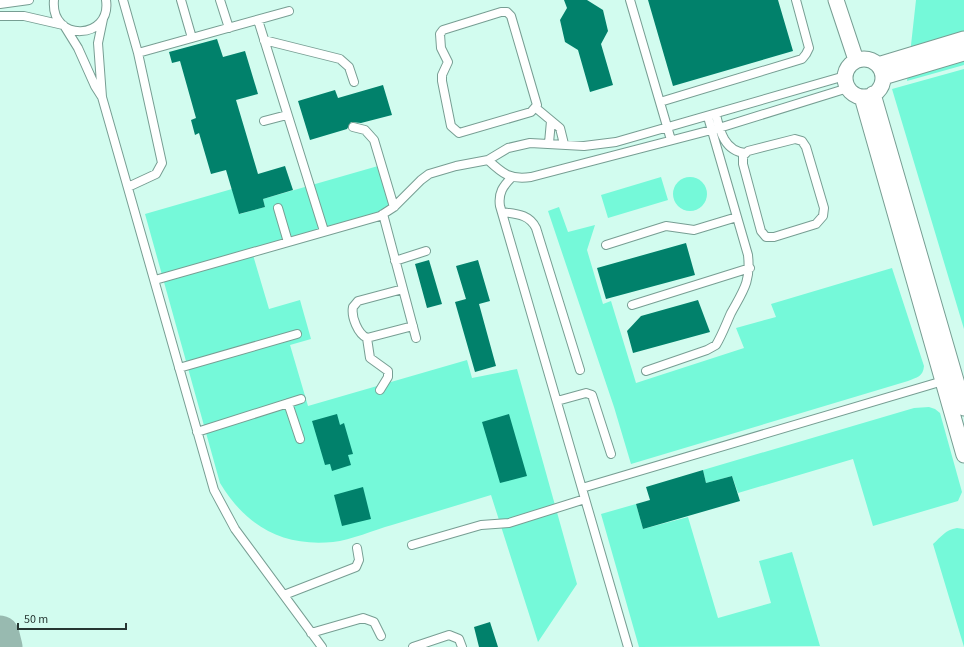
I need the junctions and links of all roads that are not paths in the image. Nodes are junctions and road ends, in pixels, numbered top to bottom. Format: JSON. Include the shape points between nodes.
{"nodes":[{"id":1,"x":30,"y":0,"type":"edge"},
{"id":2,"x":54,"y":0,"type":"edge"},
{"id":3,"x":106,"y":0,"type":"edge"},
{"id":4,"x":123,"y":0,"type":"edge"},
{"id":5,"x":181,"y":0,"type":"edge"},
{"id":6,"x":220,"y":0,"type":"edge"},
{"id":7,"x":630,"y":0,"type":"edge"},
{"id":8,"x":796,"y":0,"type":"edge"},
{"id":9,"x":836,"y":0,"type":"edge"},
{"id":10,"x":0,"y":4,"type":"edge"},
{"id":11,"x":289,"y":11,"type":"dead end"},
{"id":12,"x":0,"y":16,"type":"edge"},
{"id":13,"x":103,"y":19,"type":"junction"},
{"id":14,"x":258,"y":20,"type":"junction"},
{"id":15,"x":64,"y":26,"type":"junction"},
{"id":16,"x":229,"y":28,"type":"junction"},
{"id":17,"x":192,"y":38,"type":"junction"},
{"id":18,"x":964,"y":39,"type":"edge"},
{"id":19,"x":264,"y":40,"type":"junction"},
{"id":20,"x":138,"y":53,"type":"junction"},
{"id":21,"x":964,"y":53,"type":"edge"},
{"id":22,"x":856,"y":60,"type":"junction"},
{"id":23,"x":881,"y":71,"type":"junction"},
{"id":24,"x":354,"y":82,"type":"dead end"},
{"id":25,"x":846,"y":82,"type":"junction"},
{"id":26,"x":868,"y":96,"type":"junction"},
{"id":27,"x":102,"y":97,"type":"junction"},
{"id":28,"x":660,"y":102,"type":"junction"},
{"id":29,"x":536,"y":108,"type":"junction"},
{"id":30,"x":288,"y":115,"type":"junction"},
{"id":31,"x":712,"y":116,"type":"junction"},
{"id":32,"x":264,"y":121,"type":"dead end"},
{"id":33,"x":551,"y":121,"type":"junction"},
{"id":34,"x":353,"y":127,"type":"dead end"},
{"id":35,"x":667,"y":129,"type":"junction"},
{"id":36,"x":715,"y":129,"type":"junction"},
{"id":37,"x":671,"y":140,"type":"junction"},
{"id":38,"x":549,"y":143,"type":"junction"},
{"id":39,"x":564,"y":144,"type":"junction"},
{"id":40,"x":745,"y":153,"type":"junction"},
{"id":41,"x":488,"y":160,"type":"junction"},
{"id":42,"x":512,"y":177,"type":"junction"},
{"id":43,"x":128,"y":187,"type":"junction"},
{"id":44,"x":394,"y":207,"type":"junction"},
{"id":45,"x":278,"y":208,"type":"dead end"},
{"id":46,"x":502,"y":212,"type":"junction"},
{"id":47,"x":383,"y":214,"type":"junction"},
{"id":48,"x":737,"y":217,"type":"junction"},
{"id":49,"x":324,"y":231,"type":"junction"},
{"id":50,"x":288,"y":242,"type":"junction"},
{"id":51,"x":606,"y":245,"type":"dead end"},
{"id":52,"x":426,"y":251,"type":"dead end"},
{"id":53,"x":395,"y":261,"type":"junction"},
{"id":54,"x":750,"y":268,"type":"junction"},
{"id":55,"x":155,"y":280,"type":"junction"},
{"id":56,"x":403,"y":289,"type":"junction"},
{"id":57,"x":632,"y":305,"type":"dead end"},
{"id":58,"x":413,"y":326,"type":"junction"},
{"id":59,"x":297,"y":334,"type":"dead end"},
{"id":60,"x":367,"y":338,"type":"junction"},
{"id":61,"x":416,"y":338,"type":"dead end"},
{"id":62,"x":179,"y":368,"type":"junction"},
{"id":63,"x":580,"y":370,"type":"dead end"},
{"id":64,"x":646,"y":371,"type":"dead end"},
{"id":65,"x":949,"y":379,"type":"junction"},
{"id":66,"x":380,"y":390,"type":"dead end"},
{"id":67,"x":301,"y":400,"type":"dead end"},
{"id":68,"x":557,"y":401,"type":"junction"},
{"id":69,"x":288,"y":403,"type":"junction"},
{"id":70,"x":964,"y":408,"type":"edge"},
{"id":71,"x":198,"y":432,"type":"junction"},
{"id":72,"x":300,"y":439,"type":"dead end"},
{"id":73,"x":611,"y":454,"type":"dead end"},
{"id":74,"x":964,"y":455,"type":"edge"},
{"id":75,"x":582,"y":488,"type":"junction"},
{"id":76,"x":586,"y":499,"type":"junction"},
{"id":77,"x":412,"y":545,"type":"dead end"},
{"id":78,"x":357,"y":548,"type":"dead end"},
{"id":79,"x":284,"y":595,"type":"junction"},
{"id":80,"x":311,"y":633,"type":"junction"},
{"id":81,"x":380,"y":636,"type":"dead end"},
{"id":82,"x":322,"y":647,"type":"edge"},
{"id":83,"x":413,"y":647,"type":"edge"},
{"id":84,"x":462,"y":647,"type":"edge"},
{"id":85,"x":628,"y":647,"type":"edge"}],
"edges":[{"from":1,"to":10,"type":"lane"},
{"from":2,"to":15,"type":"lane","via":[[55,13]]},
{"from":3,"to":13,"type":"lane"},
{"from":4,"to":20,"type":"lane"},
{"from":5,"to":17,"type":"lane"},
{"from":6,"to":16,"type":"lane"},
{"from":7,"to":28,"type":"lane"},
{"from":8,"to":28,"type":"lane","via":[[809,48],[802,58]]},
{"from":9,"to":22,"type":"street"},
{"from":11,"to":14,"type":"lane"},
{"from":12,"to":15,"type":"lane","via":[[24,16]]},
{"from":13,"to":15,"type":"lane","via":[[86,31],[79,32]]},
{"from":13,"to":27,"type":"lane","via":[[98,43]]},
{"from":14,"to":16,"type":"lane"},
{"from":14,"to":19,"type":"lane"},
{"from":15,"to":27,"type":"lane"},
{"from":16,"to":17,"type":"lane"},
{"from":17,"to":20,"type":"lane"},
{"from":18,"to":23,"type":"street"},
{"from":19,"to":24,"type":"lane","via":[[340,58],[349,67]]},
{"from":19,"to":30,"type":"lane"},
{"from":20,"to":43,"type":"lane","via":[[162,163],[156,174]]},
{"from":21,"to":23,"type":"street"},
{"from":22,"to":23,"type":"street","via":[[868,59]]},
{"from":22,"to":25,"type":"street","via":[[847,70]]},
{"from":23,"to":26,"type":"street","via":[[882,84]]},
{"from":25,"to":26,"type":"street","via":[[854,94]]},
{"from":25,"to":31,"type":"lane"},
{"from":25,"to":36,"type":"lane"},
{"from":26,"to":65,"type":"street"},
{"from":27,"to":43,"type":"lane"},
{"from":28,"to":35,"type":"lane"},
{"from":29,"to":29,"type":"lane","via":[[531,112],[466,132],[455,132],[451,126],[442,79],[448,62],[441,48],[441,31],[500,12],[509,14],[536,99]]},
{"from":29,"to":33,"type":"lane"},
{"from":30,"to":32,"type":"lane"},
{"from":30,"to":49,"type":"lane"},
{"from":31,"to":35,"type":"lane"},
{"from":31,"to":36,"type":"lane"},
{"from":33,"to":38,"type":"lane"},
{"from":33,"to":39,"type":"lane","via":[[560,128]]},
{"from":34,"to":44,"type":"lane","via":[[365,130],[374,140]]},
{"from":35,"to":37,"type":"lane"},
{"from":35,"to":39,"type":"lane","via":[[616,142],[584,146]]},
{"from":36,"to":37,"type":"lane"},
{"from":36,"to":40,"type":"lane","via":[[728,145],[736,151]]},
{"from":36,"to":48,"type":"lane"},
{"from":37,"to":42,"type":"lane","via":[[531,177]]},
{"from":38,"to":39,"type":"lane"},
{"from":38,"to":41,"type":"lane","via":[[519,144]]},
{"from":40,"to":40,"type":"lane","via":[[743,164],[763,234],[770,238],[822,220],[824,208],[802,141],[795,139]]},
{"from":41,"to":42,"type":"lane","via":[[502,173]]},
{"from":41,"to":44,"type":"lane","via":[[429,174]]},
{"from":42,"to":46,"type":"lane","via":[[500,192]]},
{"from":43,"to":55,"type":"lane"},
{"from":44,"to":47,"type":"lane"},
{"from":45,"to":50,"type":"lane"},
{"from":46,"to":63,"type":"lane","via":[[522,215],[533,222],[536,228]]},
{"from":46,"to":68,"type":"lane"},
{"from":47,"to":49,"type":"lane"},
{"from":47,"to":53,"type":"lane"},
{"from":48,"to":51,"type":"lane","via":[[694,230],[666,226]]},
{"from":48,"to":54,"type":"lane"},
{"from":49,"to":50,"type":"lane"},
{"from":50,"to":55,"type":"lane"},
{"from":52,"to":53,"type":"lane"},
{"from":53,"to":56,"type":"lane"},
{"from":54,"to":57,"type":"lane"},
{"from":54,"to":64,"type":"lane","via":[[745,289],[716,344],[707,350]]},
{"from":55,"to":62,"type":"lane"},
{"from":56,"to":58,"type":"lane"},
{"from":56,"to":60,"type":"lane","via":[[355,303],[352,310],[359,330]]},
{"from":58,"to":60,"type":"lane"},
{"from":58,"to":61,"type":"lane"},
{"from":59,"to":62,"type":"lane"},
{"from":60,"to":66,"type":"lane","via":[[370,358],[388,371],[388,377]]},
{"from":62,"to":71,"type":"lane"},
{"from":65,"to":70,"type":"street"},
{"from":65,"to":74,"type":"street"},
{"from":65,"to":75,"type":"lane"},
{"from":67,"to":69,"type":"lane"},
{"from":68,"to":73,"type":"lane","via":[[586,393],[592,395]]},
{"from":68,"to":75,"type":"lane"},
{"from":69,"to":71,"type":"lane"},
{"from":69,"to":72,"type":"lane"},
{"from":71,"to":79,"type":"lane","via":[[220,503],[235,529]]},
{"from":75,"to":76,"type":"lane"},
{"from":76,"to":77,"type":"lane","via":[[509,523],[481,525]]},
{"from":76,"to":85,"type":"lane"},
{"from":78,"to":79,"type":"lane","via":[[359,560],[356,567]]},
{"from":79,"to":80,"type":"lane"},
{"from":80,"to":81,"type":"lane","via":[[363,618],[374,622]]},
{"from":80,"to":82,"type":"lane"},
{"from":83,"to":84,"type":"lane","via":[[449,635],[459,639]]}]}
